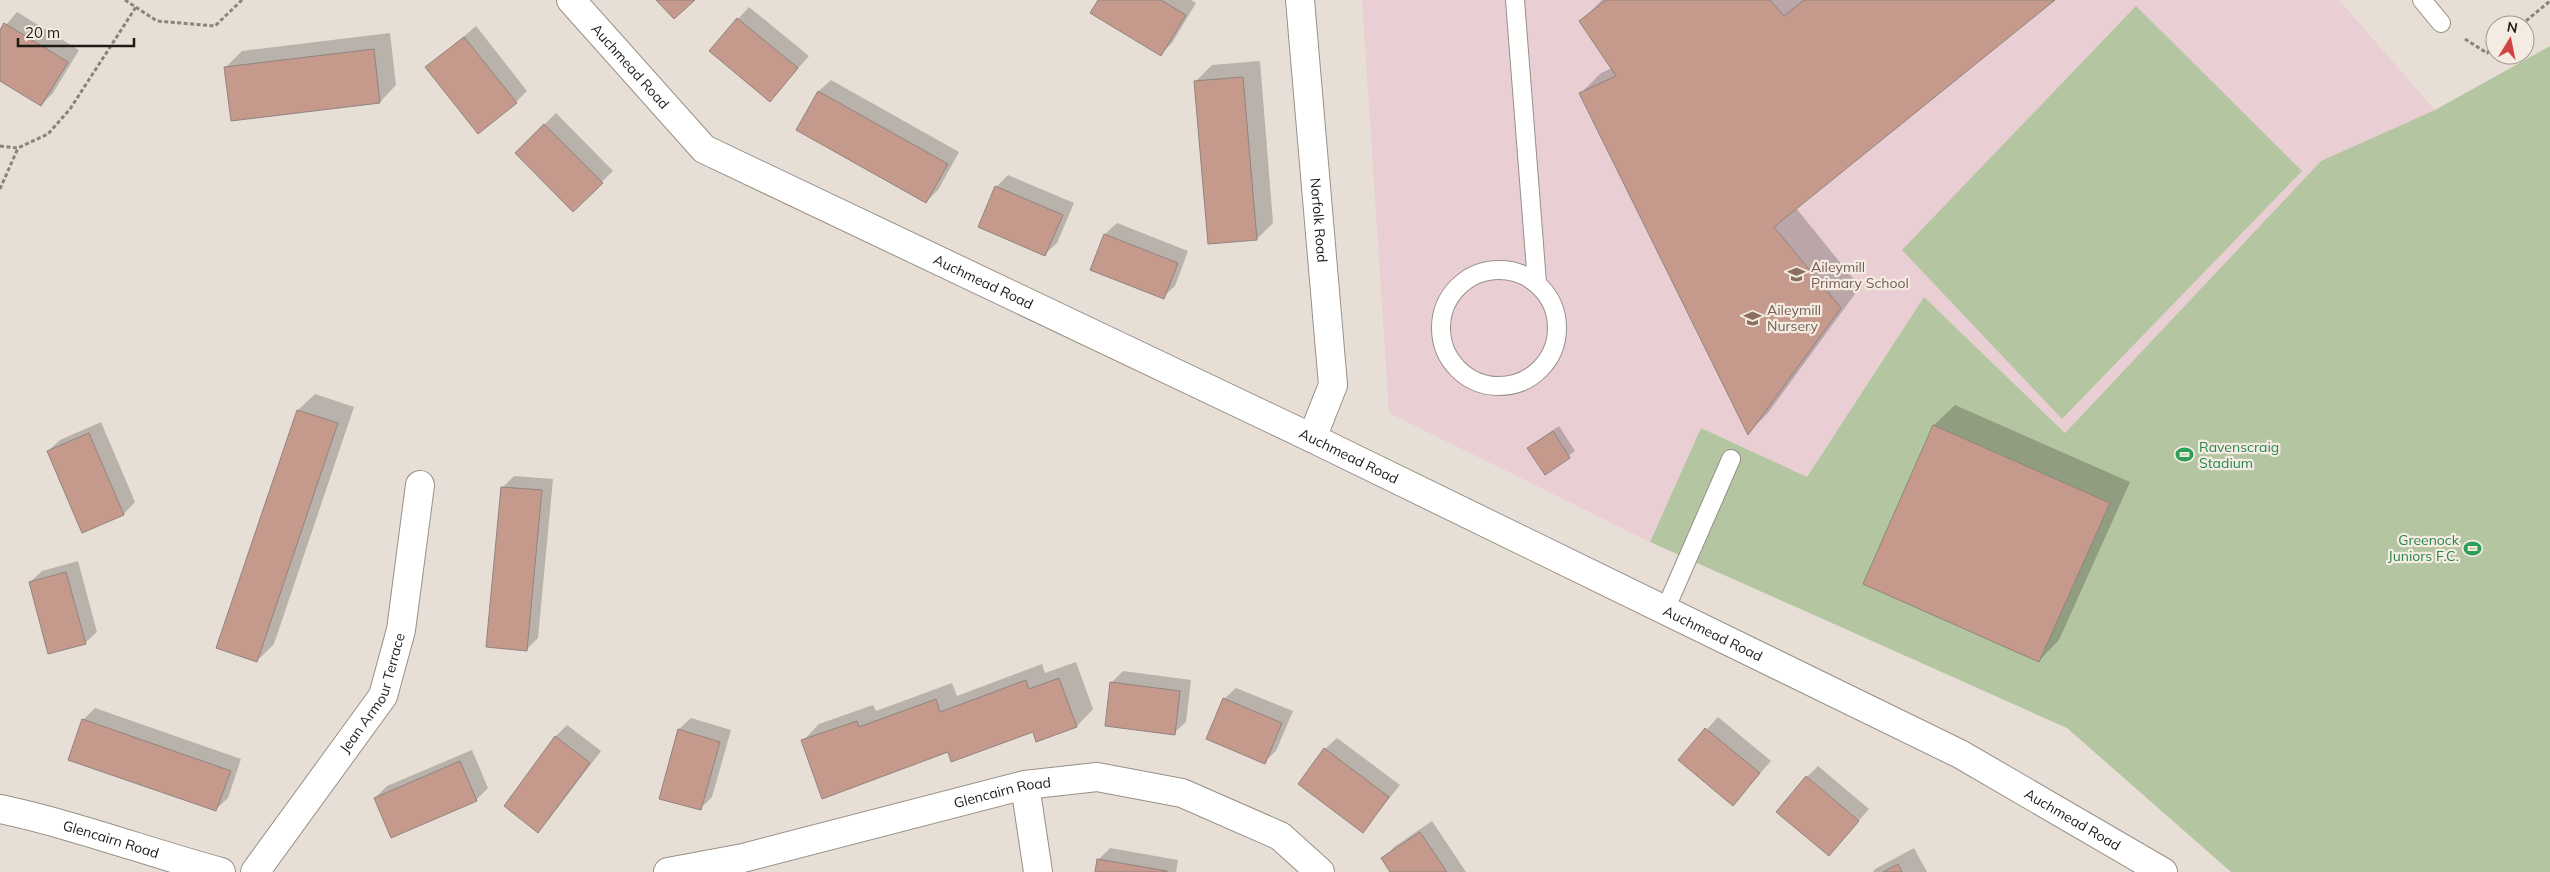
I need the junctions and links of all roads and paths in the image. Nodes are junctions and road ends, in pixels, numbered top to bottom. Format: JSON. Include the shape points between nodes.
{"nodes":[{"id":1,"x":125,"y":0,"type":"edge"},
{"id":2,"x":242,"y":0,"type":"edge"},
{"id":3,"x":570,"y":0,"type":"edge"},
{"id":4,"x":1300,"y":0,"type":"edge"},
{"id":5,"x":1515,"y":0,"type":"edge"},
{"id":6,"x":2422,"y":0,"type":"edge"},
{"id":7,"x":2550,"y":1,"type":"edge"},
{"id":8,"x":136,"y":7,"type":"junction"},
{"id":9,"x":2533,"y":15,"type":"edge"},
{"id":10,"x":2441,"y":23,"type":"joint"},
{"id":11,"x":2485,"y":52,"type":"edge"},
{"id":12,"x":0,"y":146,"type":"edge"},
{"id":13,"x":18,"y":148,"type":"junction"},
{"id":14,"x":0,"y":189,"type":"edge"},
{"id":15,"x":1537,"y":283,"type":"junction"},
{"id":16,"x":1312,"y":438,"type":"junction"},
{"id":17,"x":1731,"y":460,"type":"dead end"},
{"id":18,"x":420,"y":485,"type":"dead end"},
{"id":19,"x":1665,"y":610,"type":"junction"},
{"id":20,"x":1025,"y":785,"type":"junction"},
{"id":21,"x":0,"y":809,"type":"edge"},
{"id":22,"x":222,"y":872,"type":"edge"},
{"id":23,"x":255,"y":872,"type":"edge"},
{"id":24,"x":668,"y":872,"type":"edge"},
{"id":25,"x":1038,"y":872,"type":"edge"},
{"id":26,"x":1320,"y":872,"type":"edge"},
{"id":27,"x":2163,"y":872,"type":"edge"}],
"edges":[{"from":1,"to":8,"type":"path"},
{"from":2,"to":8,"type":"path","via":[[215,26],[157,21]]},
{"from":3,"to":16,"type":"street","name":"Auchmead Road","via":[[704,150]]},
{"from":4,"to":16,"type":"street","name":"Norfolk Road","via":[[1333,385]]},
{"from":5,"to":15,"type":"lane"},
{"from":6,"to":10,"type":"lane"},
{"from":7,"to":9,"type":"path"},
{"from":8,"to":13,"type":"path","via":[[70,109],[48,134]]},
{"from":10,"to":11,"type":"path"},
{"from":12,"to":13,"type":"path"},
{"from":13,"to":14,"type":"path"},
{"from":15,"to":15,"type":"lane","via":[[1552,302],[1558,323],[1556,346],[1545,366],[1526,381],[1504,387],[1482,384],[1462,373],[1447,355],[1441,333],[1443,310],[1454,290],[1472,276],[1494,270],[1517,272]]},
{"from":16,"to":19,"type":"street","name":"Auchmead Road"},
{"from":17,"to":19,"type":"lane"},
{"from":18,"to":23,"type":"street","name":"Jean Armour Terrace","via":[[402,630],[383,696]]},
{"from":19,"to":27,"type":"street","name":"Auchmead Road","via":[[1960,754]]},
{"from":20,"to":24,"type":"street","name":"Glencairn Road","via":[[743,858]]},
{"from":20,"to":25,"type":"street"},
{"from":20,"to":26,"type":"street","name":"Glencairn Road","via":[[1097,777],[1182,793],[1280,836]]},
{"from":21,"to":22,"type":"street","name":"Glencairn Road","via":[[44,818]]}]}
